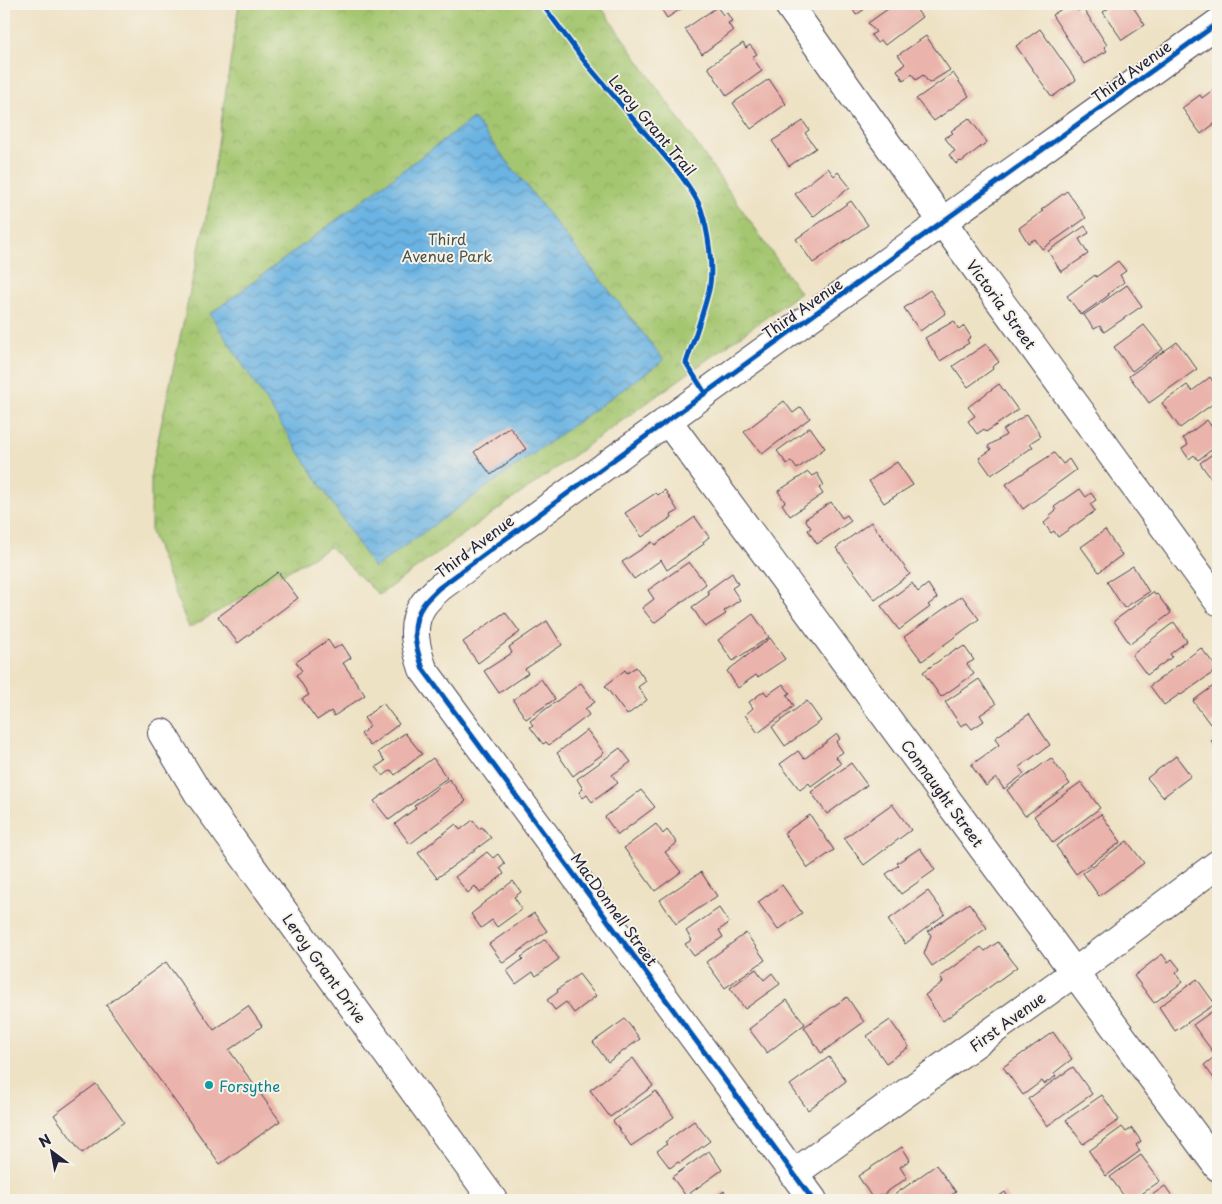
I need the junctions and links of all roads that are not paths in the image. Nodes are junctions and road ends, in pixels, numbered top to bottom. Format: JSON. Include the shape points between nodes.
{"nodes":[{"id":1,"x":788,"y":4,"type":"edge"},
{"id":2,"x":1218,"y":23,"type":"edge"},
{"id":3,"x":943,"y":222,"type":"junction"},
{"id":4,"x":667,"y":420,"type":"junction"},
{"id":5,"x":1218,"y":601,"type":"edge"},
{"id":6,"x":414,"y":626,"type":"joint"},
{"id":7,"x":162,"y":733,"type":"dead end"},
{"id":8,"x":1218,"y":864,"type":"edge"},
{"id":9,"x":1075,"y":972,"type":"junction"},
{"id":10,"x":1218,"y":1167,"type":"edge"},
{"id":11,"x":793,"y":1174,"type":"junction"},
{"id":12,"x":493,"y":1200,"type":"edge"},
{"id":13,"x":813,"y":1200,"type":"edge"}],
"edges":[{"from":1,"to":3,"type":"street","name":"Victoria Street"},
{"from":2,"to":3,"type":"street","name":"Third Avenue"},
{"from":3,"to":4,"type":"street","name":"Third Avenue"},
{"from":3,"to":5,"type":"street","name":"Victoria Street"},
{"from":4,"to":6,"type":"street","name":"Third Avenue","via":[[439,588],[422,605]]},
{"from":4,"to":9,"type":"street","name":"Connaught Street"},
{"from":6,"to":11,"type":"street","name":"MacDonnell Street","via":[[416,650],[423,669]]},
{"from":7,"to":12,"type":"street","name":"Leroy Grant Drive","via":[[198,793]]},
{"from":8,"to":9,"type":"street","name":"First Avenue"},
{"from":9,"to":10,"type":"street","name":"Connaught Street"},
{"from":9,"to":11,"type":"street","name":"First Avenue"},
{"from":11,"to":13,"type":"street","name":"MacDonnell Street"}]}
